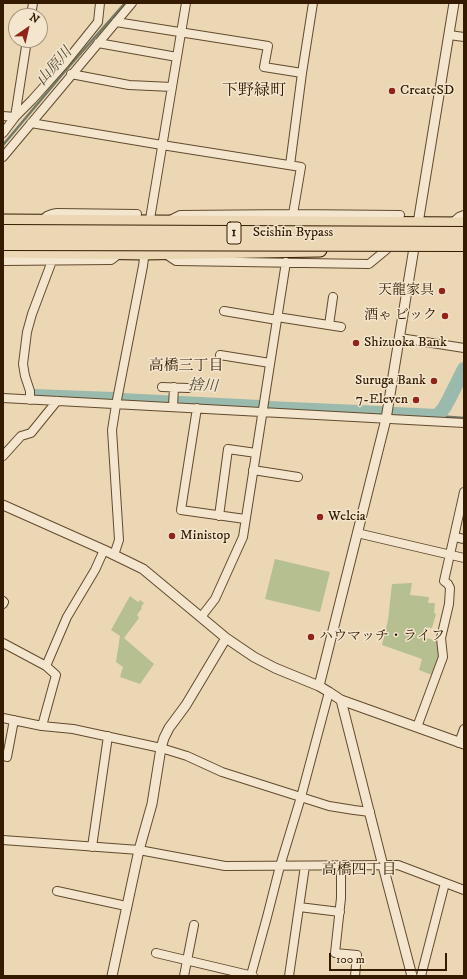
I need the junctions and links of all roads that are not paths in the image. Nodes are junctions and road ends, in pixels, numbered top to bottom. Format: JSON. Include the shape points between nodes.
{"nodes":[{"id":1,"x":100,"y":3,"type":"edge"},
{"id":2,"x":132,"y":3,"type":"edge"},
{"id":3,"x":186,"y":3,"type":"edge"},
{"id":4,"x":313,"y":3,"type":"edge"},
{"id":5,"x":454,"y":3,"type":"edge"},
{"id":6,"x":116,"y":22,"type":"junction"},
{"id":7,"x":181,"y":32,"type":"junction"},
{"id":8,"x":449,"y":35,"type":"junction"},
{"id":9,"x":464,"y":37,"type":"edge"},
{"id":10,"x":98,"y":43,"type":"junction"},
{"id":11,"x":26,"y":48,"type":"edge"},
{"id":12,"x":177,"y":57,"type":"junction"},
{"id":13,"x":302,"y":73,"type":"junction"},
{"id":14,"x":71,"y":74,"type":"junction"},
{"id":15,"x":172,"y":87,"type":"junction"},
{"id":16,"x":3,"y":116,"type":"edge"},
{"id":17,"x":15,"y":118,"type":"junction"},
{"id":18,"x":31,"y":123,"type":"junction"},
{"id":19,"x":3,"y":133,"type":"edge"},
{"id":20,"x":162,"y":145,"type":"junction"},
{"id":21,"x":3,"y":157,"type":"edge"},
{"id":22,"x":290,"y":165,"type":"junction"},
{"id":23,"x":110,"y":214,"type":"junction"},
{"id":24,"x":137,"y":214,"type":"dead end"},
{"id":25,"x":293,"y":214,"type":"junction"},
{"id":26,"x":351,"y":215,"type":"junction"},
{"id":27,"x":400,"y":215,"type":"dead end"},
{"id":28,"x":464,"y":216,"type":"edge"},
{"id":29,"x":3,"y":222,"type":"edge"},
{"id":30,"x":40,"y":222,"type":"junction"},
{"id":31,"x":126,"y":222,"type":"junction"},
{"id":32,"x":150,"y":222,"type":"junction"},
{"id":33,"x":168,"y":222,"type":"junction"},
{"id":34,"x":362,"y":224,"type":"junction"},
{"id":35,"x":418,"y":224,"type":"junction"},
{"id":36,"x":457,"y":224,"type":"edge"},
{"id":37,"x":3,"y":232,"type":"edge"},
{"id":38,"x":464,"y":234,"type":"edge"},
{"id":39,"x":3,"y":243,"type":"edge"},
{"id":40,"x":464,"y":244,"type":"edge"},
{"id":41,"x":3,"y":250,"type":"edge"},
{"id":42,"x":386,"y":250,"type":"junction"},
{"id":43,"x":414,"y":250,"type":"junction"},
{"id":44,"x":464,"y":251,"type":"edge"},
{"id":45,"x":162,"y":252,"type":"junction"},
{"id":46,"x":120,"y":253,"type":"junction"},
{"id":47,"x":144,"y":253,"type":"junction"},
{"id":48,"x":3,"y":261,"type":"edge"},
{"id":49,"x":52,"y":261,"type":"junction"},
{"id":50,"x":286,"y":262,"type":"junction"},
{"id":51,"x":333,"y":297,"type":"dead end"},
{"id":52,"x":224,"y":311,"type":"dead end"},
{"id":53,"x":277,"y":318,"type":"junction"},
{"id":54,"x":328,"y":325,"type":"junction"},
{"id":55,"x":341,"y":327,"type":"dead end"},
{"id":56,"x":400,"y":338,"type":"junction"},
{"id":57,"x":464,"y":348,"type":"edge"},
{"id":58,"x":220,"y":355,"type":"dead end"},
{"id":59,"x":270,"y":362,"type":"junction"},
{"id":60,"x":162,"y":387,"type":"dead end"},
{"id":61,"x":174,"y":387,"type":"junction"},
{"id":62,"x":188,"y":388,"type":"dead end"},
{"id":63,"x":3,"y":398,"type":"edge"},
{"id":64,"x":30,"y":400,"type":"junction"},
{"id":65,"x":57,"y":401,"type":"junction"},
{"id":66,"x":173,"y":403,"type":"junction"},
{"id":67,"x":116,"y":405,"type":"junction"},
{"id":68,"x":197,"y":408,"type":"junction"},
{"id":69,"x":262,"y":412,"type":"junction"},
{"id":70,"x":386,"y":419,"type":"junction"},
{"id":71,"x":464,"y":423,"type":"edge"},
{"id":72,"x":256,"y":453,"type":"junction"},
{"id":73,"x":3,"y":456,"type":"edge"},
{"id":74,"x":253,"y":470,"type":"junction"},
{"id":75,"x":298,"y":477,"type":"dead end"},
{"id":76,"x":464,"y":492,"type":"edge"},
{"id":77,"x":3,"y":505,"type":"edge"},
{"id":78,"x":219,"y":516,"type":"junction"},
{"id":79,"x":245,"y":520,"type":"junction"},
{"id":80,"x":357,"y":532,"type":"junction"},
{"id":81,"x":455,"y":537,"type":"junction"},
{"id":82,"x":464,"y":539,"type":"edge"},
{"id":83,"x":104,"y":550,"type":"junction"},
{"id":84,"x":114,"y":555,"type":"junction"},
{"id":85,"x":451,"y":555,"type":"junction"},
{"id":86,"x":464,"y":558,"type":"edge"},
{"id":87,"x":201,"y":618,"type":"junction"},
{"id":88,"x":226,"y":638,"type":"junction"},
{"id":89,"x":3,"y":643,"type":"edge"},
{"id":90,"x":46,"y":666,"type":"junction"},
{"id":91,"x":319,"y":686,"type":"junction"},
{"id":92,"x":329,"y":692,"type":"junction"},
{"id":93,"x":342,"y":700,"type":"junction"},
{"id":94,"x":3,"y":718,"type":"edge"},
{"id":95,"x":14,"y":720,"type":"junction"},
{"id":96,"x":42,"y":726,"type":"junction"},
{"id":97,"x":417,"y":727,"type":"junction"},
{"id":98,"x":464,"y":729,"type":"edge"},
{"id":99,"x":108,"y":736,"type":"junction"},
{"id":100,"x":462,"y":743,"type":"edge"},
{"id":101,"x":161,"y":748,"type":"junction"},
{"id":102,"x":7,"y":757,"type":"dead end"},
{"id":103,"x":301,"y":797,"type":"junction"},
{"id":104,"x":370,"y":812,"type":"junction"},
{"id":105,"x":3,"y":840,"type":"edge"},
{"id":106,"x":92,"y":847,"type":"junction"},
{"id":107,"x":139,"y":850,"type":"junction"},
{"id":108,"x":280,"y":866,"type":"junction"},
{"id":109,"x":305,"y":866,"type":"junction"},
{"id":110,"x":341,"y":866,"type":"junction"},
{"id":111,"x":383,"y":866,"type":"junction"},
{"id":112,"x":445,"y":883,"type":"junction"},
{"id":113,"x":464,"y":890,"type":"edge"},
{"id":114,"x":57,"y":891,"type":"dead end"},
{"id":115,"x":126,"y":906,"type":"junction"},
{"id":116,"x":299,"y":907,"type":"junction"},
{"id":117,"x":340,"y":912,"type":"junction"},
{"id":118,"x":194,"y":925,"type":"dead end"},
{"id":119,"x":156,"y":953,"type":"dead end"},
{"id":120,"x":187,"y":960,"type":"junction"},
{"id":121,"x":112,"y":976,"type":"edge"},
{"id":122,"x":184,"y":976,"type":"edge"},
{"id":123,"x":252,"y":976,"type":"edge"},
{"id":124,"x":289,"y":976,"type":"edge"},
{"id":125,"x":355,"y":976,"type":"edge"},
{"id":126,"x":412,"y":976,"type":"edge"},
{"id":127,"x":421,"y":976,"type":"edge"}],
"edges":[{"from":1,"to":17,"type":"street","via":[[98,22]]},
{"from":2,"to":6,"type":"street"},
{"from":3,"to":7,"type":"street"},
{"from":4,"to":13,"type":"street"},
{"from":5,"to":8,"type":"street"},
{"from":6,"to":7,"type":"street"},
{"from":6,"to":10,"type":"street"},
{"from":7,"to":12,"type":"street"},
{"from":7,"to":13,"type":"street","via":[[268,46],[264,68]]},
{"from":8,"to":9,"type":"street"},
{"from":8,"to":35,"type":"street"},
{"from":10,"to":12,"type":"street"},
{"from":10,"to":14,"type":"street"},
{"from":11,"to":17,"type":"street"},
{"from":12,"to":15,"type":"street"},
{"from":13,"to":22,"type":"street"},
{"from":14,"to":15,"type":"street","via":[[129,85]]},
{"from":14,"to":18,"type":"street"},
{"from":15,"to":20,"type":"street"},
{"from":16,"to":17,"type":"street"},
{"from":17,"to":19,"type":"street"},
{"from":18,"to":20,"type":"street"},
{"from":18,"to":21,"type":"street"},
{"from":20,"to":22,"type":"street"},
{"from":20,"to":32,"type":"street"},
{"from":22,"to":25,"type":"street","via":[[301,167]]},
{"from":23,"to":24,"type":"street"},
{"from":23,"to":30,"type":"street","via":[[52,214]]},
{"from":23,"to":31,"type":"street"},
{"from":25,"to":26,"type":"street"},
{"from":25,"to":33,"type":"street","via":[[180,215]]},
{"from":26,"to":27,"type":"street"},
{"from":26,"to":34,"type":"street"},
{"from":28,"to":36,"type":"street","via":[[460,217]]},
{"from":29,"to":30,"type":"highway"},
{"from":30,"to":31,"type":"highway"},
{"from":31,"to":32,"type":"highway"},
{"from":32,"to":33,"type":"highway"},
{"from":32,"to":47,"type":"street"},
{"from":33,"to":34,"type":"highway"},
{"from":34,"to":35,"type":"highway"},
{"from":35,"to":36,"type":"highway"},
{"from":35,"to":43,"type":"street"},
{"from":37,"to":38,"type":"highway","name":"Seishin Bypass","number":"1","bridge":true},
{"from":39,"to":40,"type":"highway","name":"Seishin Bypass","number":"1","bridge":true},
{"from":41,"to":46,"type":"highway"},
{"from":42,"to":43,"type":"highway"},
{"from":42,"to":45,"type":"highway"},
{"from":42,"to":50,"type":"street","via":[[369,264]]},
{"from":43,"to":44,"type":"highway"},
{"from":43,"to":56,"type":"street"},
{"from":45,"to":47,"type":"highway"},
{"from":45,"to":50,"type":"street","via":[[176,261]]},
{"from":46,"to":47,"type":"highway"},
{"from":46,"to":49,"type":"street","via":[[111,260]]},
{"from":47,"to":67,"type":"street"},
{"from":48,"to":49,"type":"street"},
{"from":49,"to":64,"type":"street","via":[[27,332],[23,364]]},
{"from":50,"to":53,"type":"street"},
{"from":51,"to":54,"type":"street"},
{"from":52,"to":53,"type":"street"},
{"from":53,"to":54,"type":"street"},
{"from":53,"to":59,"type":"street"},
{"from":54,"to":55,"type":"street"},
{"from":56,"to":57,"type":"street"},
{"from":56,"to":70,"type":"street"},
{"from":58,"to":59,"type":"street"},
{"from":59,"to":69,"type":"street"},
{"from":60,"to":61,"type":"street"},
{"from":61,"to":62,"type":"street"},
{"from":61,"to":66,"type":"street"},
{"from":63,"to":64,"type":"street"},
{"from":64,"to":65,"type":"street"},
{"from":65,"to":67,"type":"street"},
{"from":65,"to":73,"type":"street","via":[[31,433],[21,436]]},
{"from":66,"to":67,"type":"street"},
{"from":66,"to":68,"type":"street"},
{"from":67,"to":84,"type":"street","via":[[112,430],[119,540]]},
{"from":68,"to":69,"type":"street"},
{"from":68,"to":78,"type":"street","via":[[181,510]]},
{"from":69,"to":70,"type":"street"},
{"from":69,"to":72,"type":"street"},
{"from":70,"to":71,"type":"street"},
{"from":70,"to":80,"type":"street"},
{"from":72,"to":74,"type":"street"},
{"from":72,"to":78,"type":"street","via":[[228,449]]},
{"from":74,"to":75,"type":"street"},
{"from":74,"to":79,"type":"street"},
{"from":76,"to":81,"type":"street"},
{"from":77,"to":83,"type":"street"},
{"from":78,"to":79,"type":"street"},
{"from":79,"to":87,"type":"street","via":[[243,537],[215,599]]},
{"from":80,"to":85,"type":"street"},
{"from":80,"to":91,"type":"street"},
{"from":81,"to":82,"type":"street"},
{"from":81,"to":85,"type":"street"},
{"from":83,"to":84,"type":"street"},
{"from":83,"to":90,"type":"street","via":[[67,617]]},
{"from":84,"to":87,"type":"street","via":[[143,569]]},
{"from":85,"to":86,"type":"street"},
{"from":85,"to":97,"type":"street","via":[[444,581],[450,588],[441,638],[443,657]]},
{"from":87,"to":88,"type":"street"},
{"from":88,"to":91,"type":"street","via":[[275,668]]},
{"from":88,"to":101,"type":"street","via":[[186,705],[169,728]]},
{"from":89,"to":90,"type":"street"},
{"from":90,"to":96,"type":"street","via":[[56,675]]},
{"from":91,"to":92,"type":"street"},
{"from":92,"to":93,"type":"street"},
{"from":92,"to":103,"type":"street"},
{"from":93,"to":97,"type":"street"},
{"from":93,"to":104,"type":"street"},
{"from":94,"to":95,"type":"street"},
{"from":95,"to":96,"type":"street"},
{"from":95,"to":102,"type":"street"},
{"from":96,"to":99,"type":"street"},
{"from":97,"to":100,"type":"street"},
{"from":98,"to":100,"type":"street"},
{"from":99,"to":101,"type":"street"},
{"from":99,"to":106,"type":"street"},
{"from":101,"to":103,"type":"street","via":[[187,756],[222,772]]},
{"from":101,"to":107,"type":"street","via":[[152,804]]},
{"from":103,"to":104,"type":"street","via":[[330,806]]},
{"from":103,"to":108,"type":"street"},
{"from":104,"to":111,"type":"street"},
{"from":105,"to":106,"type":"street"},
{"from":106,"to":107,"type":"street"},
{"from":107,"to":108,"type":"street","via":[[225,866]]},
{"from":107,"to":115,"type":"street"},
{"from":108,"to":109,"type":"street"},
{"from":108,"to":123,"type":"street"},
{"from":109,"to":110,"type":"street"},
{"from":109,"to":116,"type":"street"},
{"from":110,"to":111,"type":"street"},
{"from":110,"to":117,"type":"street"},
{"from":111,"to":112,"type":"street","via":[[398,865]]},
{"from":111,"to":126,"type":"street"},
{"from":112,"to":113,"type":"street"},
{"from":112,"to":127,"type":"street"},
{"from":114,"to":115,"type":"street"},
{"from":115,"to":121,"type":"street"},
{"from":116,"to":117,"type":"street"},
{"from":116,"to":124,"type":"street"},
{"from":117,"to":125,"type":"street","via":[[335,953],[356,955]]},
{"from":118,"to":120,"type":"street"},
{"from":119,"to":120,"type":"street"},
{"from":120,"to":122,"type":"street"},
{"from":120,"to":123,"type":"street"}]}
